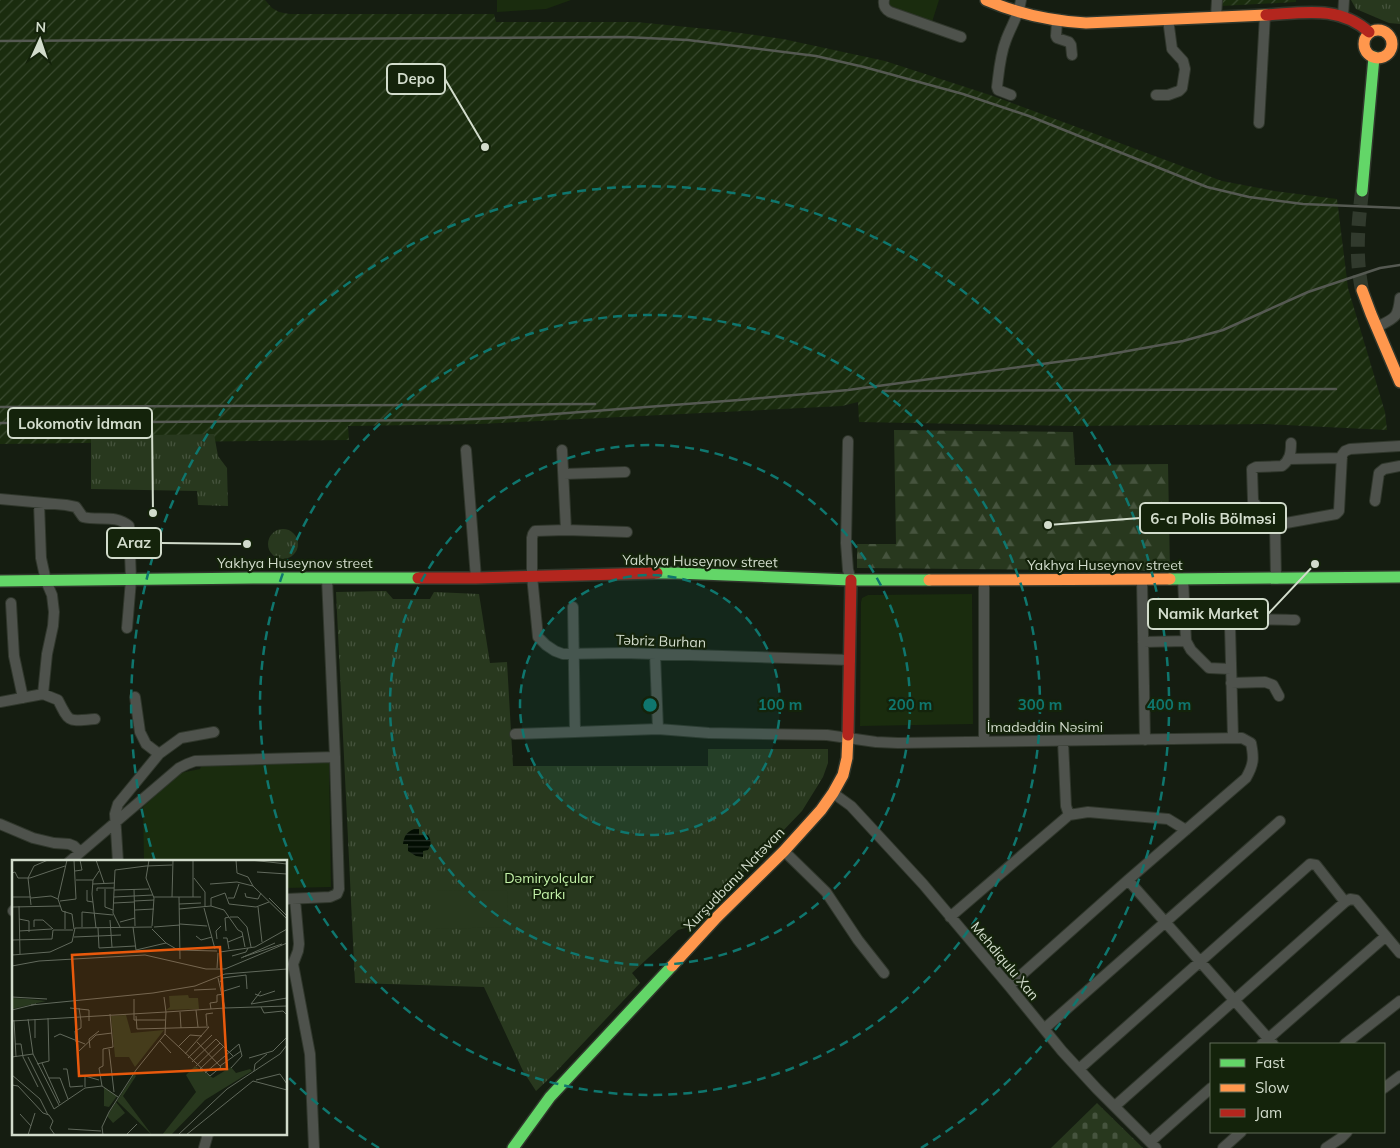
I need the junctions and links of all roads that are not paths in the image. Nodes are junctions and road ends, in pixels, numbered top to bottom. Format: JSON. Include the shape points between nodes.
{"nodes":[{"id":1,"x":884,"y":0,"type":"edge"},
{"id":2,"x":986,"y":0,"type":"edge"},
{"id":3,"x":1021,"y":0,"type":"edge"},
{"id":4,"x":1218,"y":0,"type":"edge"},
{"id":5,"x":1344,"y":0,"type":"edge"},
{"id":6,"x":1019,"y":13,"type":"junction"},
{"id":7,"x":1265,"y":15,"type":"junction"},
{"id":8,"x":1343,"y":16,"type":"junction"},
{"id":9,"x":1216,"y":17,"type":"junction"},
{"id":10,"x":1168,"y":19,"type":"junction"},
{"id":11,"x":1057,"y":21,"type":"junction"},
{"id":12,"x":1369,"y":32,"type":"junction"},
{"id":13,"x":961,"y":38,"type":"dead end"},
{"id":14,"x":1396,"y":39,"type":"edge"},
{"id":15,"x":1072,"y":55,"type":"dead end"},
{"id":16,"x":1374,"y":57,"type":"junction"},
{"id":17,"x":1011,"y":95,"type":"dead end"},
{"id":18,"x":1156,"y":95,"type":"dead end"},
{"id":19,"x":1259,"y":123,"type":"dead end"},
{"id":20,"x":1362,"y":190,"type":"tunnel mouth"},
{"id":21,"x":1362,"y":290,"type":"tunnel mouth"},
{"id":22,"x":1400,"y":298,"type":"edge"},
{"id":23,"x":1377,"y":328,"type":"junction"},
{"id":24,"x":1400,"y":382,"type":"edge"},
{"id":25,"x":848,"y":441,"type":"dead end"},
{"id":26,"x":1291,"y":443,"type":"dead end"},
{"id":27,"x":1400,"y":446,"type":"edge"},
{"id":28,"x":466,"y":450,"type":"dead end"},
{"id":29,"x":562,"y":450,"type":"dead end"},
{"id":30,"x":1342,"y":458,"type":"junction"},
{"id":31,"x":1289,"y":459,"type":"junction"},
{"id":32,"x":1400,"y":466,"type":"edge"},
{"id":33,"x":625,"y":472,"type":"dead end"},
{"id":34,"x":564,"y":474,"type":"junction"},
{"id":35,"x":0,"y":499,"type":"edge"},
{"id":36,"x":1375,"y":501,"type":"dead end"},
{"id":37,"x":39,"y":503,"type":"junction"},
{"id":38,"x":1275,"y":525,"type":"junction"},
{"id":39,"x":566,"y":530,"type":"junction"},
{"id":40,"x":628,"y":532,"type":"dead end"},
{"id":41,"x":532,"y":576,"type":"junction"},
{"id":42,"x":1400,"y":577,"type":"edge"},
{"id":43,"x":326,"y":578,"type":"junction"},
{"id":44,"x":476,"y":578,"type":"junction"},
{"id":45,"x":1182,"y":579,"type":"junction"},
{"id":46,"x":1276,"y":579,"type":"junction"},
{"id":47,"x":0,"y":580,"type":"edge"},
{"id":48,"x":131,"y":580,"type":"junction"},
{"id":49,"x":850,"y":580,"type":"junction"},
{"id":50,"x":984,"y":580,"type":"junction"},
{"id":51,"x":1142,"y":580,"type":"junction"},
{"id":52,"x":46,"y":581,"type":"junction"},
{"id":53,"x":11,"y":603,"type":"dead end"},
{"id":54,"x":574,"y":607,"type":"dead end"},
{"id":55,"x":1296,"y":620,"type":"dead end"},
{"id":56,"x":127,"y":628,"type":"dead end"},
{"id":57,"x":1186,"y":641,"type":"junction"},
{"id":58,"x":1143,"y":642,"type":"junction"},
{"id":59,"x":574,"y":654,"type":"junction"},
{"id":60,"x":655,"y":654,"type":"junction"},
{"id":61,"x":850,"y":660,"type":"junction"},
{"id":62,"x":1231,"y":669,"type":"junction"},
{"id":63,"x":1232,"y":683,"type":"junction"},
{"id":64,"x":43,"y":694,"type":"junction"},
{"id":65,"x":1280,"y":696,"type":"dead end"},
{"id":66,"x":135,"y":697,"type":"dead end"},
{"id":67,"x":23,"y":698,"type":"junction"},
{"id":68,"x":0,"y":702,"type":"edge"},
{"id":69,"x":95,"y":719,"type":"dead end"},
{"id":70,"x":658,"y":729,"type":"junction"},
{"id":71,"x":214,"y":732,"type":"dead end"},
{"id":72,"x":575,"y":732,"type":"junction"},
{"id":73,"x":515,"y":734,"type":"dead end"},
{"id":74,"x":1237,"y":738,"type":"junction"},
{"id":75,"x":848,"y":739,"type":"junction"},
{"id":76,"x":1145,"y":740,"type":"junction"},
{"id":77,"x":984,"y":741,"type":"junction"},
{"id":78,"x":1063,"y":741,"type":"junction"},
{"id":79,"x":159,"y":754,"type":"junction"},
{"id":80,"x":336,"y":757,"type":"junction"},
{"id":81,"x":833,"y":793,"type":"junction"},
{"id":82,"x":1069,"y":815,"type":"junction"},
{"id":83,"x":1280,"y":821,"type":"dead end"},
{"id":84,"x":116,"y":822,"type":"junction"},
{"id":85,"x":0,"y":824,"type":"edge"},
{"id":86,"x":1186,"y":830,"type":"junction"},
{"id":87,"x":784,"y":851,"type":"junction"},
{"id":88,"x":80,"y":852,"type":"junction"},
{"id":89,"x":71,"y":860,"type":"edge"},
{"id":90,"x":118,"y":860,"type":"edge"},
{"id":91,"x":1128,"y":880,"type":"junction"},
{"id":92,"x":290,"y":899,"type":"edge"},
{"id":93,"x":1345,"y":902,"type":"junction"},
{"id":94,"x":950,"y":917,"type":"junction"},
{"id":95,"x":1166,"y":923,"type":"junction"},
{"id":96,"x":1386,"y":936,"type":"junction"},
{"id":97,"x":1400,"y":953,"type":"edge"},
{"id":98,"x":1200,"y":962,"type":"junction"},
{"id":99,"x":884,"y":973,"type":"dead end"},
{"id":100,"x":1009,"y":986,"type":"junction"},
{"id":101,"x":1234,"y":1000,"type":"junction"},
{"id":102,"x":1400,"y":1001,"type":"edge"},
{"id":103,"x":1044,"y":1029,"type":"junction"},
{"id":104,"x":1267,"y":1042,"type":"edge"},
{"id":105,"x":1347,"y":1043,"type":"edge"},
{"id":106,"x":1079,"y":1069,"type":"junction"},
{"id":107,"x":1400,"y":1076,"type":"edge"},
{"id":108,"x":1385,"y":1087,"type":"edge"},
{"id":109,"x":1210,"y":1089,"type":"edge"},
{"id":110,"x":1115,"y":1106,"type":"junction"},
{"id":111,"x":1241,"y":1133,"type":"edge"},
{"id":112,"x":1346,"y":1133,"type":"edge"},
{"id":113,"x":1153,"y":1145,"type":"edge"},
{"id":114,"x":314,"y":1148,"type":"edge"},
{"id":115,"x":513,"y":1148,"type":"edge"},
{"id":116,"x":1223,"y":1148,"type":"edge"},
{"id":117,"x":1326,"y":1148,"type":"edge"}],
"edges":[{"from":1,"to":13,"type":"street","via":[[883,5],[890,12]]},
{"from":2,"to":6,"type":"main road"},
{"from":3,"to":6,"type":"street"},
{"from":4,"to":9,"type":"street"},
{"from":5,"to":8,"type":"street"},
{"from":6,"to":11,"type":"main road"},
{"from":6,"to":17,"type":"street","via":[[1003,47],[996,86],[1000,92]]},
{"from":7,"to":8,"type":"main road","via":[[1315,12]]},
{"from":7,"to":9,"type":"main road"},
{"from":7,"to":19,"type":"street"},
{"from":8,"to":12,"type":"main road","via":[[1362,24]]},
{"from":9,"to":10,"type":"main road"},
{"from":10,"to":11,"type":"main road","via":[[1101,23]]},
{"from":10,"to":18,"type":"street","via":[[1172,49],[1185,69],[1179,91]]},
{"from":11,"to":15,"type":"street","via":[[1056,36],[1069,42]]},
{"from":12,"to":14,"type":"main road","via":[[1383,30]]},
{"from":12,"to":16,"type":"main road","via":[[1364,46]]},
{"from":14,"to":16,"type":"main road","via":[[1388,54]]},
{"from":16,"to":20,"type":"main road"},
{"from":21,"to":23,"type":"main road"},
{"from":22,"to":23,"type":"street","via":[[1396,316]]},
{"from":23,"to":24,"type":"main road"},
{"from":25,"to":49,"type":"street","via":[[846,543]]},
{"from":26,"to":31,"type":"street"},
{"from":27,"to":30,"type":"street","via":[[1350,449]]},
{"from":28,"to":44,"type":"street"},
{"from":29,"to":34,"type":"street"},
{"from":30,"to":31,"type":"street"},
{"from":30,"to":38,"type":"street","via":[[1339,511],[1336,514]]},
{"from":31,"to":38,"type":"street","via":[[1282,466],[1252,469],[1253,501]]},
{"from":32,"to":36,"type":"street","via":[[1379,473]]},
{"from":33,"to":34,"type":"street"},
{"from":34,"to":39,"type":"street"},
{"from":35,"to":37,"type":"street"},
{"from":37,"to":48,"type":"street","via":[[76,507],[83,517],[125,522],[130,534]]},
{"from":37,"to":52,"type":"street","via":[[41,558]]},
{"from":38,"to":46,"type":"street"},
{"from":39,"to":40,"type":"street"},
{"from":39,"to":41,"type":"street","name":"Təbriz Burhan","via":[[535,531]]},
{"from":41,"to":44,"type":"main road","name":"Yakhya Huseynov street"},
{"from":41,"to":49,"type":"main road","name":"Yakhya Huseynov street","via":[[676,574]]},
{"from":41,"to":59,"type":"street","name":"Təbriz Burhan","via":[[538,637],[555,651]]},
{"from":42,"to":46,"type":"main road","name":"Yakhya Huseynov street"},
{"from":43,"to":44,"type":"main road","name":"Yakhya Huseynov street"},
{"from":43,"to":48,"type":"main road","name":"Yakhya Huseynov street"},
{"from":43,"to":80,"type":"street"},
{"from":45,"to":46,"type":"main road","name":"Yakhya Huseynov street"},
{"from":45,"to":51,"type":"main road","name":"Yakhya Huseynov street"},
{"from":45,"to":57,"type":"street"},
{"from":47,"to":52,"type":"main road","name":"Yakhya Huseynov street"},
{"from":48,"to":52,"type":"main road","name":"Yakhya Huseynov street"},
{"from":48,"to":56,"type":"street"},
{"from":49,"to":50,"type":"main road","name":"Yakhya Huseynov street"},
{"from":49,"to":61,"type":"main road","name":"Xurşudbanu Natəvan"},
{"from":50,"to":51,"type":"main road","name":"Yakhya Huseynov street"},
{"from":50,"to":77,"type":"street"},
{"from":51,"to":58,"type":"street"},
{"from":52,"to":64,"type":"street","via":[[54,612]]},
{"from":53,"to":67,"type":"street","via":[[14,656]]},
{"from":54,"to":59,"type":"street"},
{"from":55,"to":62,"type":"street","via":[[1233,622],[1230,626]]},
{"from":57,"to":58,"type":"street"},
{"from":57,"to":62,"type":"street","via":[[1209,668]]},
{"from":58,"to":76,"type":"street"},
{"from":59,"to":60,"type":"street","name":"Təbriz Burhan"},
{"from":59,"to":72,"type":"street"},
{"from":60,"to":61,"type":"street","name":"Təbriz Burhan"},
{"from":60,"to":70,"type":"street"},
{"from":61,"to":75,"type":"main road","name":"Xurşudbanu Natəvan"},
{"from":62,"to":63,"type":"street"},
{"from":63,"to":65,"type":"street","via":[[1265,682],[1273,686]]},
{"from":63,"to":74,"type":"street"},
{"from":64,"to":67,"type":"street"},
{"from":64,"to":69,"type":"street","via":[[58,700],[69,719]]},
{"from":66,"to":79,"type":"street","via":[[140,732],[146,744]]},
{"from":67,"to":68,"type":"street"},
{"from":70,"to":72,"type":"street","name":"İmadəddin Nəsimi"},
{"from":70,"to":75,"type":"street","name":"İmadəddin Nəsimi","via":[[827,735]]},
{"from":71,"to":79,"type":"street","via":[[181,738]]},
{"from":72,"to":73,"type":"street","name":"İmadəddin Nəsimi"},
{"from":74,"to":76,"type":"street","name":"İmadəddin Nəsimi"},
{"from":74,"to":86,"type":"street","via":[[1251,743],[1252,767],[1246,778]]},
{"from":75,"to":77,"type":"street","name":"İmadəddin Nəsimi","via":[[898,743]]},
{"from":75,"to":81,"type":"main road","name":"Xurşudbanu Natəvan","via":[[845,767]]},
{"from":76,"to":78,"type":"street","name":"İmadəddin Nəsimi"},
{"from":77,"to":78,"type":"street","name":"İmadəddin Nəsimi"},
{"from":78,"to":82,"type":"street"},
{"from":79,"to":84,"type":"street","via":[[118,804]]},
{"from":80,"to":84,"type":"street","via":[[195,761],[178,768]]},
{"from":80,"to":92,"type":"street","via":[[339,890],[330,897]]},
{"from":81,"to":87,"type":"main road","name":"Xurşudbanu Natəvan"},
{"from":81,"to":94,"type":"street","name":"Mehdiqulu Xan","via":[[851,806]]},
{"from":82,"to":86,"type":"street","via":[[1088,812],[1168,819]]},
{"from":82,"to":94,"type":"street"},
{"from":83,"to":95,"type":"street"},
{"from":84,"to":88,"type":"street"},
{"from":84,"to":90,"type":"street"},
{"from":85,"to":88,"type":"street","via":[[32,838],[69,844]]},
{"from":86,"to":91,"type":"street"},
{"from":87,"to":99,"type":"street","via":[[826,892]]},
{"from":87,"to":115,"type":"main road","name":"Xurşudbanu Natəvan","via":[[717,917],[550,1097]]},
{"from":88,"to":89,"type":"street"},
{"from":91,"to":95,"type":"street"},
{"from":91,"to":100,"type":"street"},
{"from":92,"to":114,"type":"street","via":[[299,944],[293,964],[310,1054]]},
{"from":93,"to":96,"type":"street","via":[[1356,900]]},
{"from":93,"to":98,"type":"street","via":[[1316,865],[1310,864]]},
{"from":93,"to":101,"type":"street"},
{"from":94,"to":100,"type":"street","name":"Mehdiqulu Xan"},
{"from":95,"to":98,"type":"street"},
{"from":95,"to":103,"type":"street"},
{"from":96,"to":97,"type":"street"},
{"from":96,"to":104,"type":"street"},
{"from":98,"to":101,"type":"street"},
{"from":98,"to":106,"type":"street"},
{"from":100,"to":103,"type":"street","name":"Mehdiqulu Xan"},
{"from":101,"to":104,"type":"street"},
{"from":101,"to":110,"type":"street"},
{"from":102,"to":105,"type":"street"},
{"from":103,"to":106,"type":"street","name":"Mehdiqulu Xan"},
{"from":106,"to":110,"type":"street","name":"Mehdiqulu Xan"},
{"from":107,"to":108,"type":"street"},
{"from":109,"to":113,"type":"street"},
{"from":110,"to":113,"type":"street","name":"Mehdiqulu Xan"},
{"from":111,"to":116,"type":"street"},
{"from":112,"to":117,"type":"street"}]}
